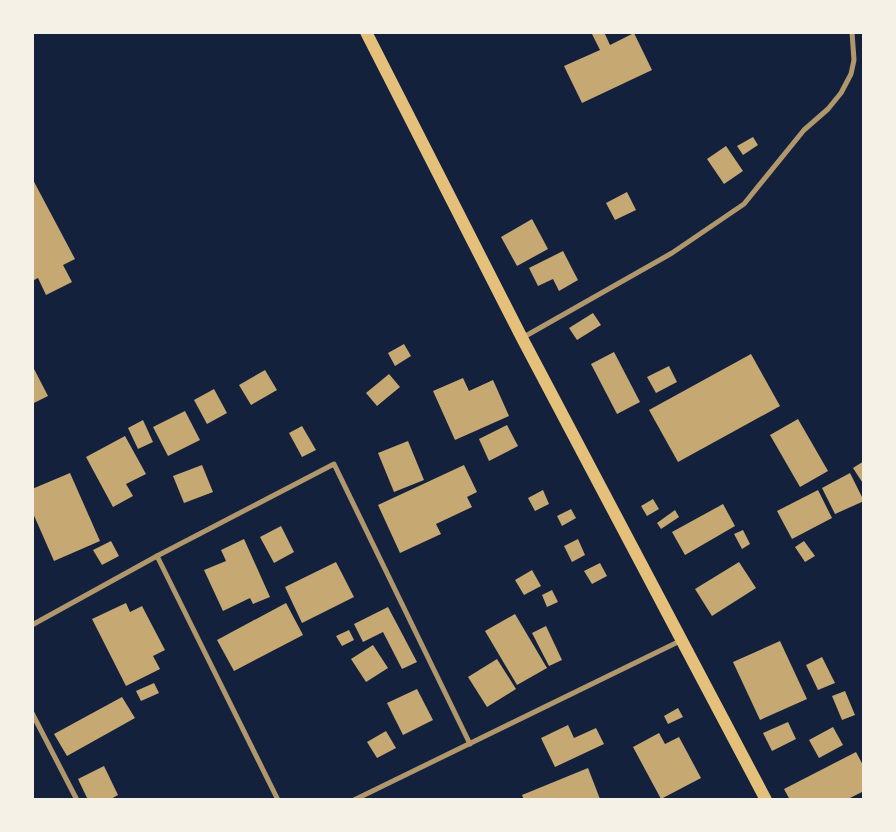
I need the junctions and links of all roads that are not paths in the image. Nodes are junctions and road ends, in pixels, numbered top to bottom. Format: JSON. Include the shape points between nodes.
{"nodes":[{"id":1,"x":366,"y":32,"type":"edge"},
{"id":2,"x":852,"y":32,"type":"edge"},
{"id":3,"x":522,"y":338,"type":"junction"},
{"id":4,"x":157,"y":556,"type":"junction"},
{"id":5,"x":32,"y":626,"type":"edge"},
{"id":6,"x":682,"y":640,"type":"junction"},
{"id":7,"x":32,"y":713,"type":"edge"},
{"id":8,"x":470,"y":744,"type":"junction"},
{"id":9,"x":77,"y":800,"type":"edge"},
{"id":10,"x":278,"y":800,"type":"edge"},
{"id":11,"x":354,"y":800,"type":"edge"},
{"id":12,"x":766,"y":800,"type":"edge"}],
"edges":[{"from":1,"to":3,"type":"main road"},
{"from":2,"to":3,"type":"street","via":[[854,60],[841,93],[804,130],[744,204],[672,254]]},
{"from":3,"to":6,"type":"main road"},
{"from":4,"to":5,"type":"street"},
{"from":4,"to":8,"type":"street","via":[[334,464]]},
{"from":4,"to":10,"type":"street"},
{"from":6,"to":8,"type":"street"},
{"from":6,"to":12,"type":"main road"},
{"from":7,"to":9,"type":"street"},
{"from":8,"to":11,"type":"street"}]}
